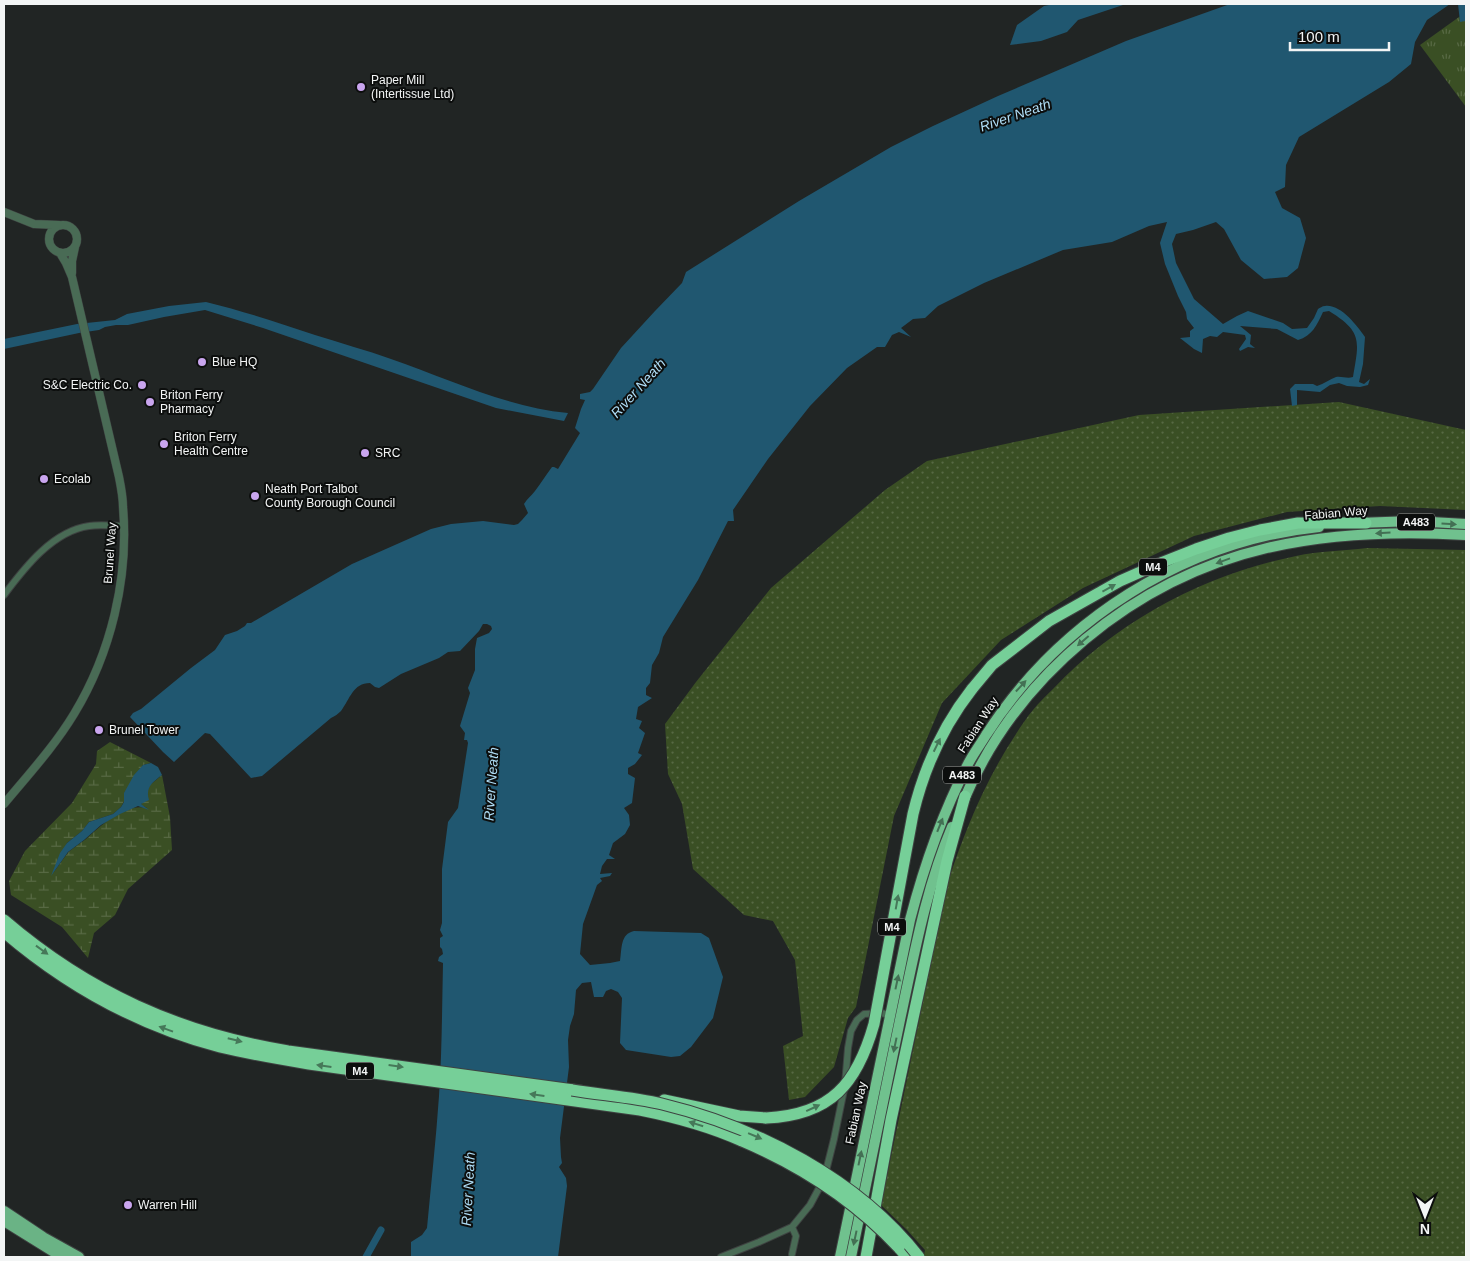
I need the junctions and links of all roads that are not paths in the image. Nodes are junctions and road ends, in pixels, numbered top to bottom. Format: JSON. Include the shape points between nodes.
{"nodes":[{"id":1,"x":4,"y":212,"type":"edge"},
{"id":2,"x":34,"y":224,"type":"junction"},
{"id":3,"x":59,"y":225,"type":"junction"},
{"id":4,"x":49,"y":235,"type":"junction"},
{"id":5,"x":75,"y":247,"type":"junction"},
{"id":6,"x":60,"y":253,"type":"junction"},
{"id":7,"x":72,"y":277,"type":"junction"},
{"id":8,"x":1366,"y":523,"type":"junction"},
{"id":9,"x":1466,"y":524,"type":"edge"},
{"id":10,"x":124,"y":526,"type":"junction"},
{"id":11,"x":1466,"y":535,"type":"edge"},
{"id":12,"x":4,"y":595,"type":"edge"},
{"id":13,"x":965,"y":796,"type":"junction"},
{"id":14,"x":4,"y":804,"type":"edge"},
{"id":15,"x":4,"y":920,"type":"edge"},
{"id":16,"x":4,"y":932,"type":"edge"},
{"id":17,"x":890,"y":1015,"type":"junction"},
{"id":18,"x":572,"y":1090,"type":"junction"},
{"id":19,"x":4,"y":1211,"type":"edge"},
{"id":20,"x":4,"y":1222,"type":"edge"},
{"id":21,"x":792,"y":1227,"type":"junction"},
{"id":22,"x":41,"y":1241,"type":"junction"},
{"id":23,"x":792,"y":1254,"type":"dead end"},
{"id":24,"x":904,"y":1254,"type":"edge"},
{"id":25,"x":62,"y":1257,"type":"edge"},
{"id":26,"x":79,"y":1257,"type":"edge"},
{"id":27,"x":721,"y":1257,"type":"edge"},
{"id":28,"x":840,"y":1257,"type":"edge"},
{"id":29,"x":851,"y":1257,"type":"edge"},
{"id":30,"x":866,"y":1257,"type":"edge"},
{"id":31,"x":919,"y":1257,"type":"edge"}],
"edges":[{"from":1,"to":2,"type":"street"},
{"from":2,"to":3,"type":"street"},
{"from":2,"to":4,"type":"street"},
{"from":3,"to":4,"type":"street"},
{"from":3,"to":5,"type":"street","via":[[75,231],[78,238]]},
{"from":4,"to":6,"type":"street","via":[[51,247]]},
{"from":5,"to":6,"type":"street","via":[[68,253]]},
{"from":5,"to":7,"type":"street","name":"Brunel Way"},
{"from":6,"to":7,"type":"street","name":"Brunel Way"},
{"from":7,"to":10,"type":"street","name":"Brunel Way","via":[[119,476]]},
{"from":8,"to":9,"type":"highway","name":"Fabian Way","number":"A483","one_way":true},
{"from":17,"to":8,"type":"highway","name":"Fabian Way","number":"A483","one_way":true,"via":[[919,885],[952,795],[968,762],[995,720],[1041,664],[1112,604],[1192,560],[1258,538],[1299,529]]},
{"from":18,"to":8,"type":"highway","number":"M4","one_way":true,"bridge":true,"via":[[659,1099],[739,1116],[766,1118],[804,1112],[840,1091],[860,1064],[874,1024],[920,785],[932,755],[959,706],[992,665],[1049,621],[1120,582],[1196,549],[1229,538],[1298,523]]},
{"from":10,"to":12,"type":"street","via":[[90,526],[62,536],[42,552]]},
{"from":10,"to":14,"type":"street","name":"Brunel Way","via":[[123,564],[117,598],[111,627],[94,674],[74,714]]},
{"from":11,"to":13,"type":"highway","name":"Fabian Way","number":"A483","one_way":true,"via":[[1392,533],[1302,541],[1225,560],[1166,585],[1105,624],[1053,668],[1030,693],[996,740]]},
{"from":13,"to":29,"type":"highway","name":"Fabian Way","number":"A483","one_way":true,"via":[[943,851],[914,952]]},
{"from":13,"to":30,"type":"highway","via":[[947,861],[891,1120]]},
{"from":15,"to":18,"type":"highway","number":"M4","one_way":true,"via":[[54,960],[101,989],[205,1032],[269,1048]]},
{"from":24,"to":16,"type":"highway","number":"M4","one_way":true,"bridge":true,"via":[[860,1212],[808,1174],[759,1148],[708,1127],[640,1110],[309,1064],[218,1046],[157,1026],[105,1002],[52,970]]},
{"from":17,"to":21,"type":"street","via":[[864,1014],[851,1031],[845,1085],[824,1179],[810,1205]]},
{"from":28,"to":17,"type":"highway","name":"Fabian Way","number":"A483","one_way":true},
{"from":18,"to":31,"type":"highway","number":"M4","one_way":true,"bridge":true,"via":[[676,1108],[770,1142],[856,1196],[890,1224]]},
{"from":19,"to":22,"type":"main road"},
{"from":20,"to":22,"type":"main road"},
{"from":21,"to":23,"type":"street","via":[[796,1236]]},
{"from":21,"to":27,"type":"street"},
{"from":22,"to":25,"type":"main road"},
{"from":22,"to":26,"type":"main road"}]}
